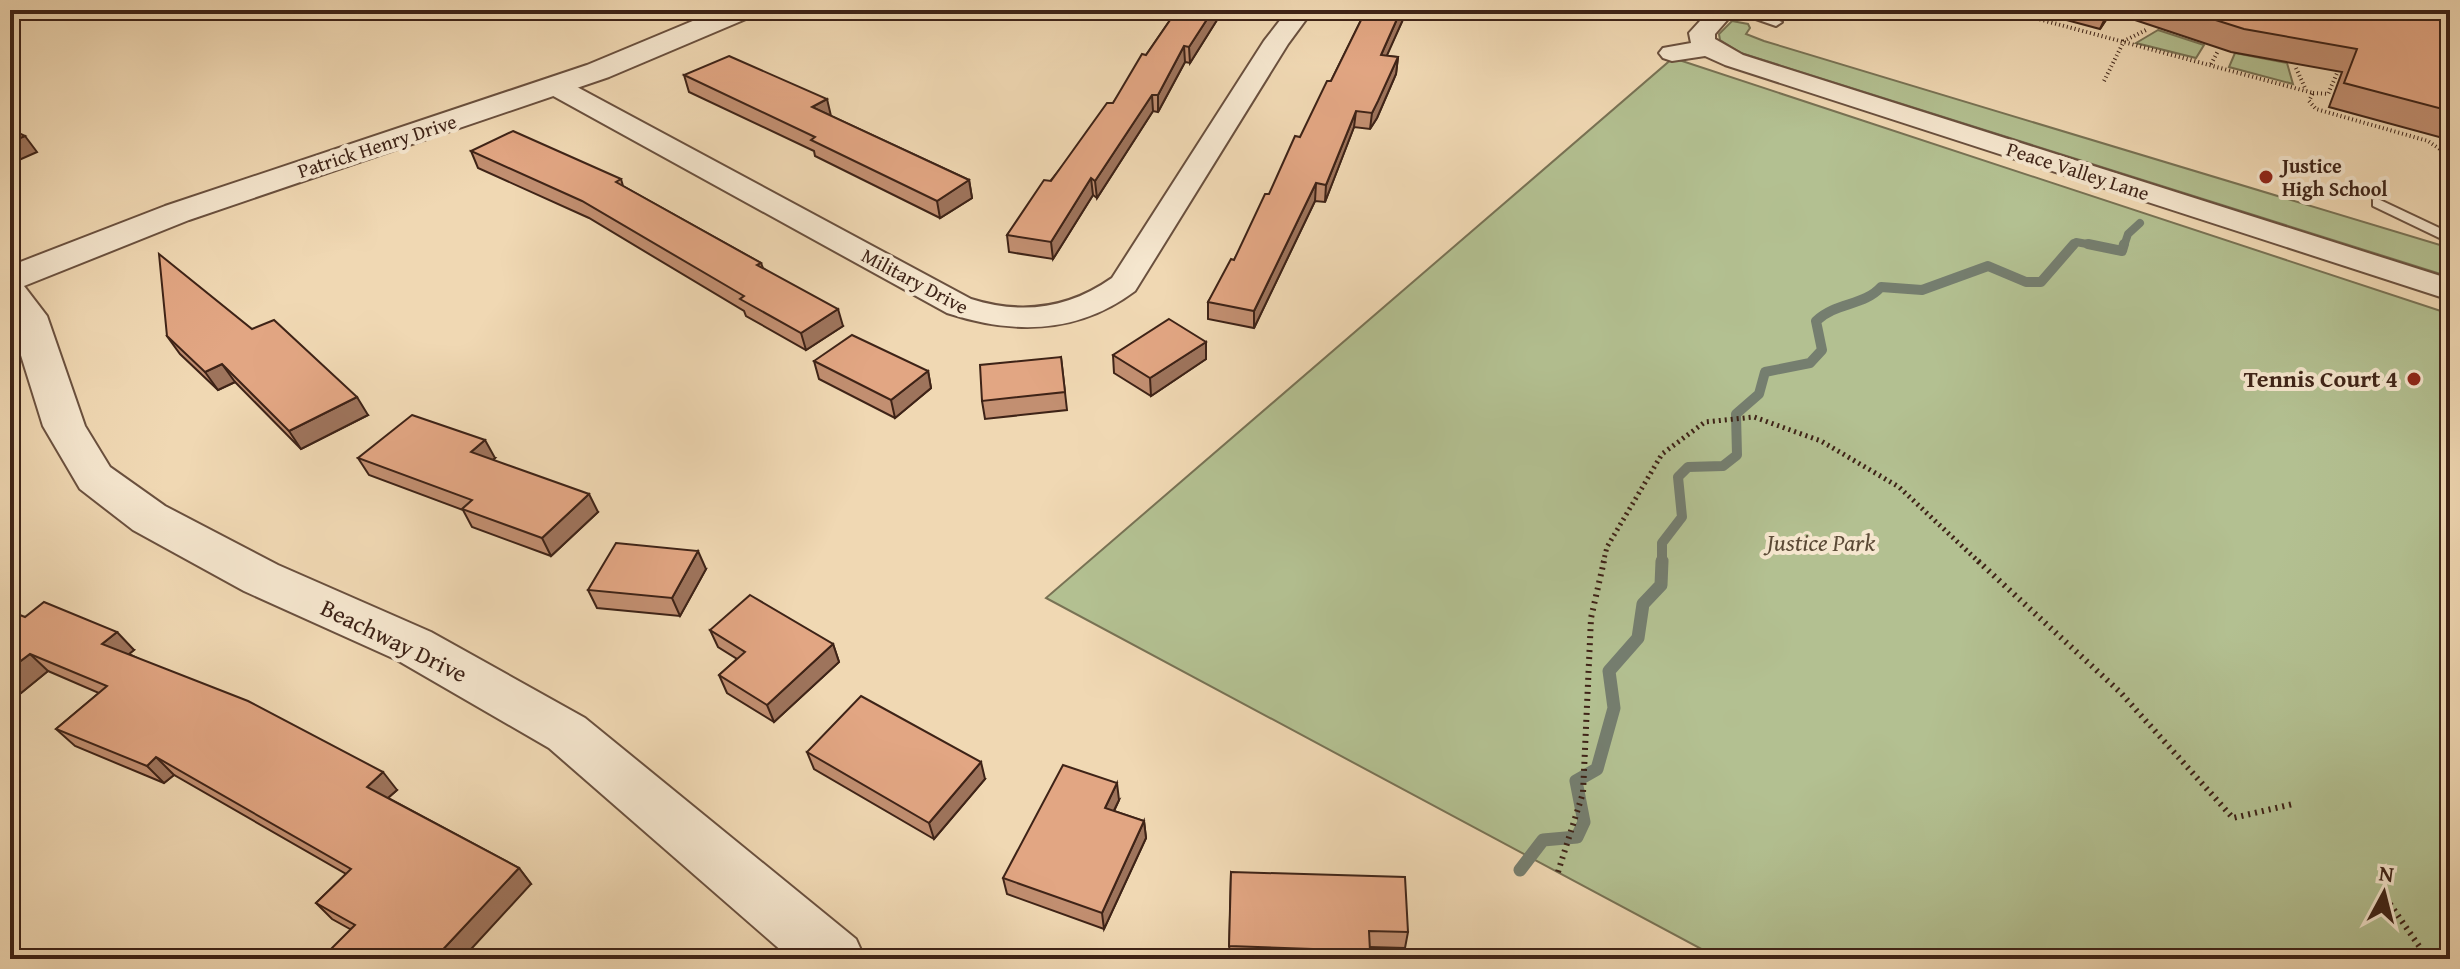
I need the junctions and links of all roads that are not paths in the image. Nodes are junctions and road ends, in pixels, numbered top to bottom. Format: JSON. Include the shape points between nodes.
{"nodes":[{"id":1,"x":743,"y":10,"type":"edge"},
{"id":2,"x":1301,"y":10,"type":"edge"},
{"id":3,"x":1724,"y":10,"type":"edge"},
{"id":4,"x":1736,"y":10,"type":"edge"},
{"id":5,"x":1776,"y":22,"type":"dead end"},
{"id":6,"x":1708,"y":48,"type":"junction"},
{"id":7,"x":1672,"y":53,"type":"dead end"},
{"id":8,"x":555,"y":86,"type":"junction"},
{"id":9,"x":2378,"y":203,"type":"dead end"},
{"id":10,"x":2450,"y":239,"type":"edge"},
{"id":11,"x":10,"y":279,"type":"edge"},
{"id":12,"x":2450,"y":290,"type":"edge"},
{"id":13,"x":10,"y":293,"type":"edge"},
{"id":14,"x":835,"y":959,"type":"edge"}],
"edges":[{"from":1,"to":8,"type":"street","name":"Patrick Henry Drive"},
{"from":2,"to":8,"type":"street","name":"Military Drive","via":[[1124,284],[1090,307],[1039,319],[1002,318],[959,306]]},
{"from":3,"to":6,"type":"street","via":[[1702,33]]},
{"from":4,"to":5,"type":"lane"},
{"from":6,"to":7,"type":"street"},
{"from":6,"to":12,"type":"street","name":"Peace Valley Lane"},
{"from":8,"to":11,"type":"street","name":"Patrick Henry Drive","via":[[177,213]]},
{"from":9,"to":10,"type":"lane"},
{"from":13,"to":14,"type":"street","name":"Beachway Drive","via":[[28,316],[64,426],[95,478],[149,518],[261,578],[414,646],[567,733]]}]}
